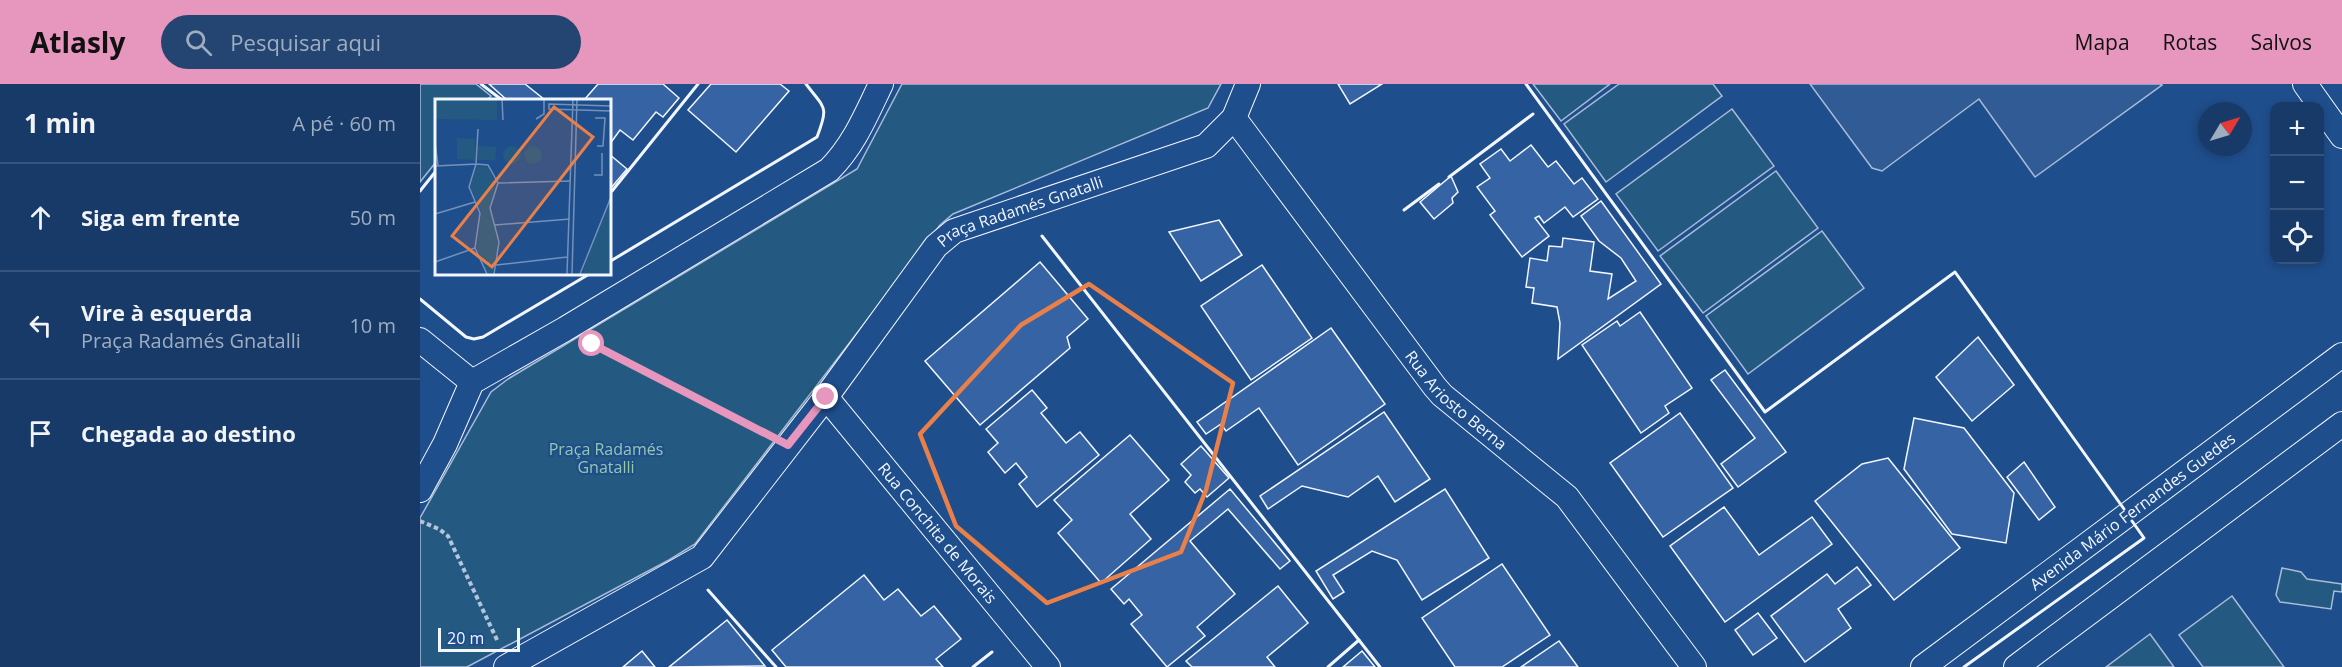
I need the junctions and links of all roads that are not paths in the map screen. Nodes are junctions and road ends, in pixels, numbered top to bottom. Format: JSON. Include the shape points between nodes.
{"nodes":[{"id":1,"x":881,"y":84,"type":"edge"},
{"id":2,"x":1248,"y":84,"type":"edge"},
{"id":3,"x":2305,"y":84,"type":"edge"},
{"id":4,"x":1234,"y":118,"type":"junction"},
{"id":5,"x":2342,"y":136,"type":"edge"},
{"id":6,"x":420,"y":340,"type":"edge"},
{"id":7,"x":2342,"y":355,"type":"edge"},
{"id":8,"x":472,"y":382,"type":"junction"},
{"id":9,"x":826,"y":397,"type":"junction"},
{"id":10,"x":2342,"y":423,"type":"edge"},
{"id":11,"x":420,"y":490,"type":"edge"},
{"id":12,"x":508,"y":666,"type":"edge"},
{"id":13,"x":1048,"y":667,"type":"edge"},
{"id":14,"x":1694,"y":667,"type":"edge"},
{"id":15,"x":1923,"y":667,"type":"edge"},
{"id":16,"x":2016,"y":667,"type":"edge"}],
"edges":[{"from":1,"to":8,"type":"street","via":[[856,138],[829,170]]},
{"from":2,"to":4,"type":"street","name":"Praça Radamés Gnatalli"},
{"from":3,"to":5,"type":"street"},
{"from":4,"to":9,"type":"street","name":"Praça Radamés Gnatalli","via":[[1206,146],[954,231],[936,246]]},
{"from":4,"to":14,"type":"street","name":"Rua Ariosto Berna","via":[[1435,387],[1567,497]]},
{"from":6,"to":8,"type":"street"},
{"from":7,"to":15,"type":"street","name":"Avenida Mário Fernandes Guedes"},
{"from":8,"to":11,"type":"street"},
{"from":9,"to":12,"type":"street","name":"Praça Radamés Gnatalli","via":[[702,557]]},
{"from":9,"to":13,"type":"street","name":"Rua Conchita de Morais"},
{"from":10,"to":16,"type":"street"}]}
